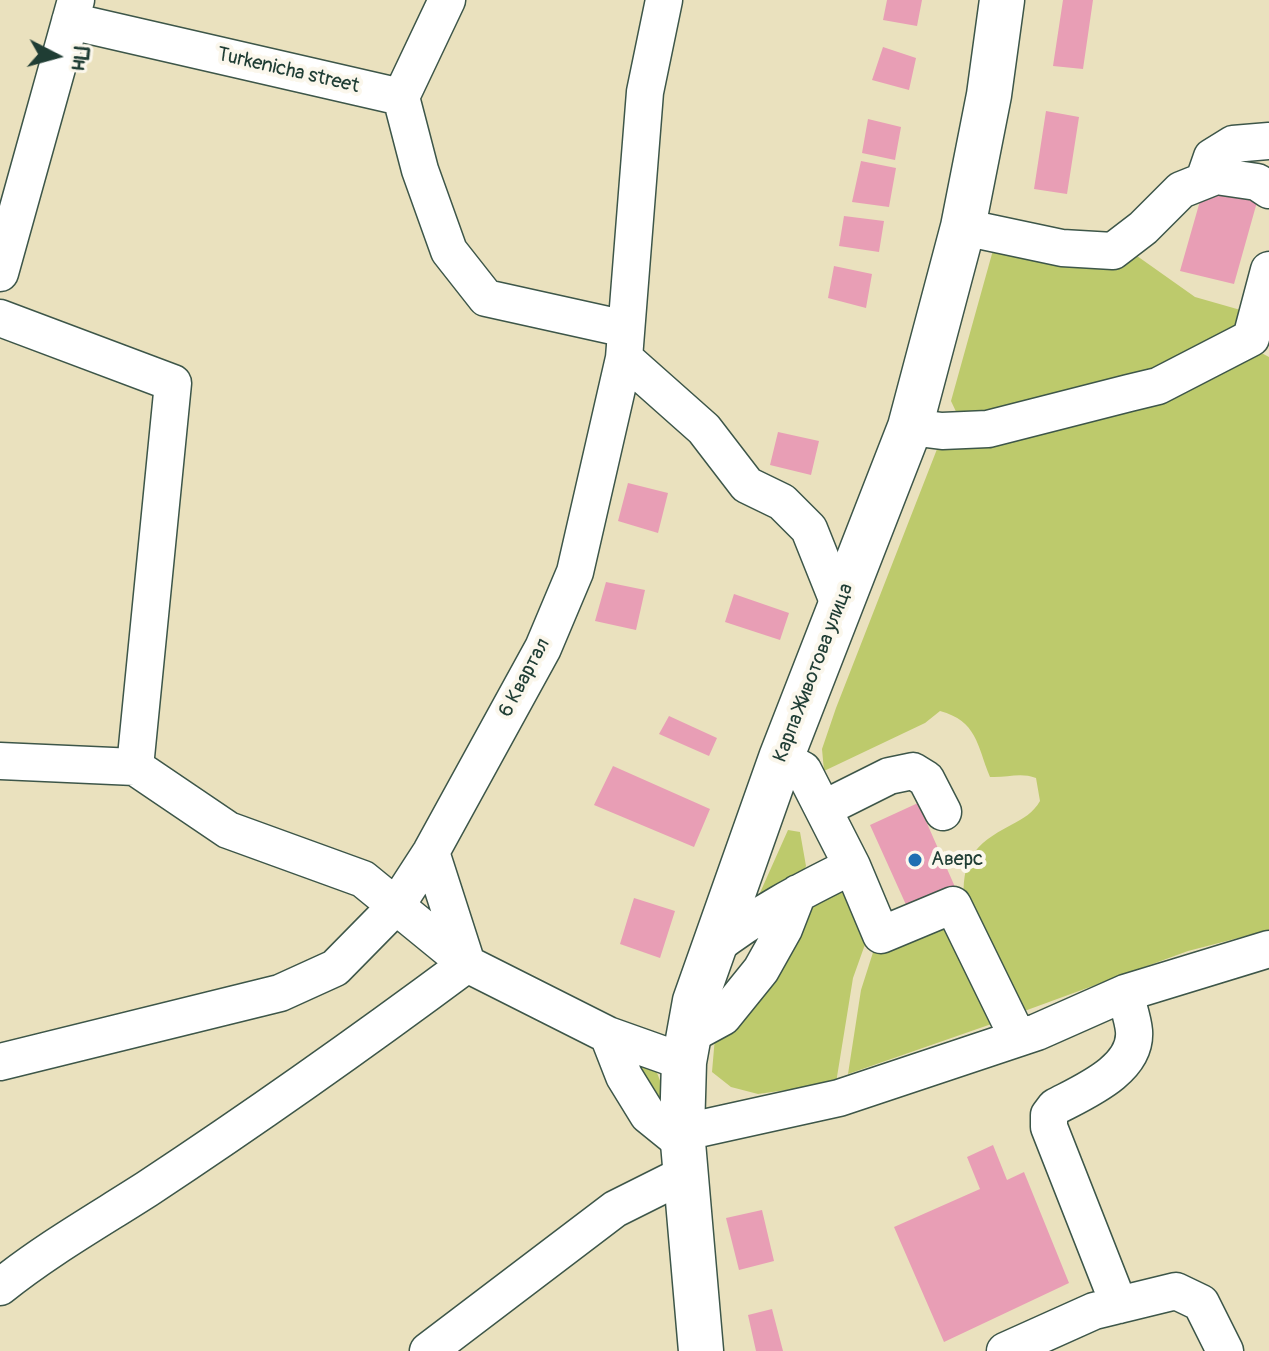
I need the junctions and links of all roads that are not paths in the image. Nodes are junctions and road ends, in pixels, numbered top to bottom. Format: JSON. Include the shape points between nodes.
{"nodes":[{"id":1,"x":447,"y":0,"type":"edge"},
{"id":2,"x":664,"y":0,"type":"edge"},
{"id":3,"x":1002,"y":0,"type":"edge"},
{"id":4,"x":73,"y":10,"type":"edge"},
{"id":5,"x":401,"y":97,"type":"junction"},
{"id":6,"x":1269,"y":141,"type":"edge"},
{"id":7,"x":1204,"y":180,"type":"junction"},
{"id":8,"x":1269,"y":190,"type":"edge"},
{"id":9,"x":963,"y":227,"type":"junction"},
{"id":10,"x":1269,"y":270,"type":"edge"},
{"id":11,"x":0,"y":273,"type":"edge"},
{"id":12,"x":0,"y":318,"type":"edge"},
{"id":13,"x":625,"y":344,"type":"junction"},
{"id":14,"x":910,"y":427,"type":"junction"},
{"id":15,"x":839,"y":604,"type":"junction"},
{"id":16,"x":781,"y":758,"type":"junction"},
{"id":17,"x":0,"y":761,"type":"edge"},
{"id":18,"x":135,"y":767,"type":"junction"},
{"id":19,"x":823,"y":809,"type":"junction"},
{"id":20,"x":943,"y":812,"type":"dead end"},
{"id":21,"x":431,"y":852,"type":"junction"},
{"id":22,"x":852,"y":866,"type":"junction"},
{"id":23,"x":798,"y":893,"type":"junction"},
{"id":24,"x":396,"y":906,"type":"junction"},
{"id":25,"x":712,"y":949,"type":"junction"},
{"id":26,"x":1269,"y":949,"type":"edge"},
{"id":27,"x":467,"y":964,"type":"junction"},
{"id":28,"x":1125,"y":993,"type":"junction"},
{"id":29,"x":608,"y":1035,"type":"junction"},
{"id":30,"x":1018,"y":1038,"type":"junction"},
{"id":31,"x":686,"y":1049,"type":"junction"},
{"id":32,"x":0,"y":1062,"type":"edge"},
{"id":33,"x":684,"y":1150,"type":"junction"},
{"id":34,"x":0,"y":1287,"type":"edge"},
{"id":35,"x":1119,"y":1305,"type":"junction"},
{"id":36,"x":428,"y":1351,"type":"edge"},
{"id":37,"x":701,"y":1351,"type":"edge"},
{"id":38,"x":1005,"y":1351,"type":"edge"},
{"id":39,"x":1225,"y":1351,"type":"edge"}],
"edges":[{"from":1,"to":5,"type":"street"},
{"from":2,"to":13,"type":"street","name":"6 Квартал","via":[[645,92]]},
{"from":3,"to":9,"type":"main road","name":"Карпа Животова улица"},
{"from":4,"to":5,"type":"street","name":"Turkenicha street"},
{"from":4,"to":11,"type":"street"},
{"from":5,"to":13,"type":"street","via":[[449,251],[486,298]]},
{"from":6,"to":7,"type":"street","via":[[1233,144],[1212,157]]},
{"from":7,"to":8,"type":"street","via":[[1216,176],[1257,182]]},
{"from":7,"to":9,"type":"street","via":[[1181,190],[1113,251],[1062,248]]},
{"from":9,"to":14,"type":"main road","name":"Карпа Животова улица"},
{"from":10,"to":14,"type":"street","via":[[1251,338],[1158,386],[988,429]]},
{"from":12,"to":18,"type":"street","via":[[173,383]]},
{"from":13,"to":15,"type":"street","via":[[704,429],[747,485],[782,502],[809,529]]},
{"from":13,"to":21,"type":"street","name":"6 Квартал","via":[[575,572],[543,648]]},
{"from":14,"to":15,"type":"main road","name":"Карпа Животова улица"},
{"from":15,"to":16,"type":"main road","name":"Карпа Животова улица"},
{"from":16,"to":19,"type":"street","via":[[803,770]]},
{"from":16,"to":25,"type":"main road","name":"Карпа Животова улица"},
{"from":17,"to":18,"type":"street"},
{"from":18,"to":24,"type":"street","via":[[228,830],[363,879]]},
{"from":19,"to":20,"type":"street","via":[[889,776],[913,771],[926,779]]},
{"from":19,"to":22,"type":"street"},
{"from":21,"to":24,"type":"street","name":"6 Квартал"},
{"from":21,"to":27,"type":"street"},
{"from":22,"to":23,"type":"street"},
{"from":22,"to":30,"type":"street","via":[[881,935],[953,905]]},
{"from":23,"to":25,"type":"street"},
{"from":23,"to":31,"type":"street","via":[[761,970],[723,1017]]},
{"from":24,"to":27,"type":"street"},
{"from":24,"to":32,"type":"street","name":"6 Квартал","via":[[335,968],[280,993]]},
{"from":25,"to":31,"type":"main road","name":"Карпа Животова улица"},
{"from":26,"to":28,"type":"street"},
{"from":27,"to":29,"type":"street"},
{"from":27,"to":34,"type":"street"},
{"from":28,"to":30,"type":"street"},
{"from":28,"to":35,"type":"street","via":[[1134,1033],[1130,1054],[1116,1070],[1049,1115],[1049,1127]]},
{"from":29,"to":31,"type":"street"},
{"from":29,"to":33,"type":"street","via":[[624,1076],[648,1115]]},
{"from":30,"to":33,"type":"street","via":[[839,1098],[703,1128]]},
{"from":31,"to":33,"type":"main road","name":"Карпа Животова улица"},
{"from":33,"to":36,"type":"street"},
{"from":33,"to":37,"type":"main road","name":"Карпа Животова улица"},
{"from":35,"to":38,"type":"street"},
{"from":35,"to":39,"type":"street","via":[[1176,1291],[1201,1303]]}]}
